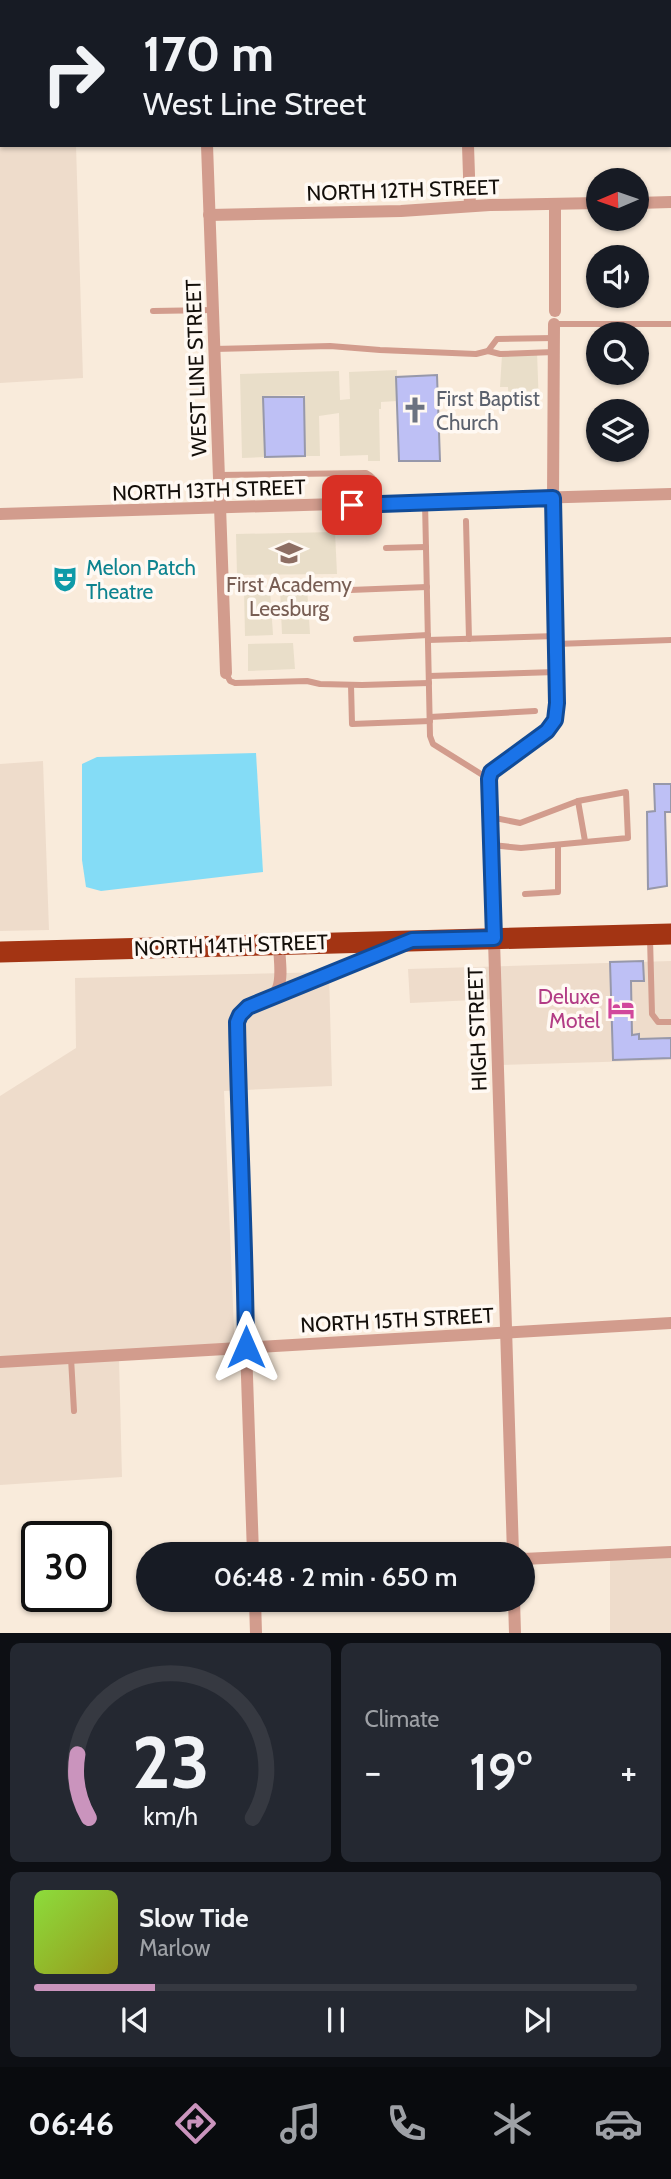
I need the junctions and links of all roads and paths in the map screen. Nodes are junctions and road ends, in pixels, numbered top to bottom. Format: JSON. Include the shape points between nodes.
{"nodes":[{"id":1,"x":207,"y":147,"type":"edge"},
{"id":2,"x":468,"y":147,"type":"edge"},
{"id":3,"x":671,"y":202,"type":"edge"},
{"id":4,"x":586,"y":203,"type":"edge"},
{"id":5,"x":649,"y":203,"type":"edge"},
{"id":6,"x":555,"y":204,"type":"junction"},
{"id":7,"x":470,"y":206,"type":"junction"},
{"id":8,"x":209,"y":215,"type":"junction"},
{"id":9,"x":213,"y":310,"type":"junction"},
{"id":10,"x":153,"y":312,"type":"dead end"},
{"id":11,"x":554,"y":317,"type":"junction"},
{"id":12,"x":671,"y":324,"type":"edge"},
{"id":13,"x":554,"y":345,"type":"junction"},
{"id":14,"x":214,"y":349,"type":"junction"},
{"id":15,"x":488,"y":351,"type":"junction"},
{"id":16,"x":219,"y":475,"type":"junction"},
{"id":17,"x":671,"y":494,"type":"edge"},
{"id":18,"x":553,"y":498,"type":"junction"},
{"id":19,"x":425,"y":502,"type":"junction"},
{"id":20,"x":378,"y":504,"type":"junction"},
{"id":21,"x":221,"y":509,"type":"junction"},
{"id":22,"x":0,"y":514,"type":"edge"},
{"id":23,"x":466,"y":521,"type":"dead end"},
{"id":24,"x":426,"y":547,"type":"junction"},
{"id":25,"x":386,"y":548,"type":"dead end"},
{"id":26,"x":427,"y":587,"type":"junction"},
{"id":27,"x":350,"y":590,"type":"dead end"},
{"id":28,"x":428,"y":638,"type":"junction"},
{"id":29,"x":356,"y":639,"type":"dead end"},
{"id":30,"x":469,"y":639,"type":"junction"},
{"id":31,"x":556,"y":640,"type":"junction"},
{"id":32,"x":671,"y":640,"type":"edge"},
{"id":33,"x":557,"y":672,"type":"junction"},
{"id":34,"x":226,"y":673,"type":"joint"},
{"id":35,"x":429,"y":680,"type":"junction"},
{"id":36,"x":351,"y":685,"type":"junction"},
{"id":37,"x":535,"y":711,"type":"dead end"},
{"id":38,"x":430,"y":719,"type":"junction"},
{"id":39,"x":489,"y":779,"type":"junction"},
{"id":40,"x":578,"y":802,"type":"junction"},
{"id":41,"x":490,"y":817,"type":"junction"},
{"id":42,"x":585,"y":841,"type":"junction"},
{"id":43,"x":491,"y":845,"type":"junction"},
{"id":44,"x":558,"y":845,"type":"junction"},
{"id":45,"x":525,"y":894,"type":"dead end"},
{"id":46,"x":660,"y":934,"type":"edge"},
{"id":47,"x":494,"y":938,"type":"junction"},
{"id":48,"x":412,"y":940,"type":"junction"},
{"id":49,"x":279,"y":944,"type":"junction"},
{"id":50,"x":0,"y":952,"type":"edge"},
{"id":51,"x":272,"y":998,"type":"junction"},
{"id":52,"x":671,"y":1022,"type":"edge"},
{"id":53,"x":671,"y":1323,"type":"edge"},
{"id":54,"x":506,"y":1333,"type":"junction"},
{"id":55,"x":246,"y":1347,"type":"junction"},
{"id":56,"x":72,"y":1357,"type":"junction"},
{"id":57,"x":0,"y":1362,"type":"edge"},
{"id":58,"x":74,"y":1411,"type":"dead end"},
{"id":59,"x":253,"y":1542,"type":"edge"},
{"id":60,"x":513,"y":1542,"type":"edge"},
{"id":61,"x":671,"y":1552,"type":"edge"},
{"id":62,"x":535,"y":1558,"type":"edge"},
{"id":63,"x":255,"y":1612,"type":"edge"},
{"id":64,"x":514,"y":1612,"type":"edge"},
{"id":65,"x":256,"y":1633,"type":"edge"},
{"id":66,"x":515,"y":1633,"type":"edge"}],
"edges":[{"from":1,"to":8,"type":"street","name":"WEST LINE STREET"},
{"from":2,"to":7,"type":"street"},
{"from":3,"to":5,"type":"street"},
{"from":4,"to":6,"type":"street","name":"NORTH 12TH STREET"},
{"from":6,"to":7,"type":"street","name":"NORTH 12TH STREET"},
{"from":6,"to":11,"type":"street"},
{"from":7,"to":8,"type":"street","name":"NORTH 12TH STREET"},
{"from":8,"to":9,"type":"street","name":"WEST LINE STREET"},
{"from":9,"to":10,"type":"lane"},
{"from":9,"to":14,"type":"street","name":"WEST LINE STREET"},
{"from":11,"to":12,"type":"lane"},
{"from":11,"to":13,"type":"street"},
{"from":13,"to":15,"type":"lane","via":[[500,354]]},
{"from":13,"to":15,"type":"lane","via":[[497,339]]},
{"from":13,"to":18,"type":"street"},
{"from":14,"to":15,"type":"lane","via":[[330,346]]},
{"from":14,"to":16,"type":"street","name":"WEST LINE STREET"},
{"from":16,"to":20,"type":"lane","via":[[366,473],[377,485]]},
{"from":16,"to":21,"type":"street","name":"WEST LINE STREET"},
{"from":17,"to":18,"type":"street","name":"NORTH 13TH STREET"},
{"from":18,"to":19,"type":"street","name":"NORTH 13TH STREET"},
{"from":18,"to":31,"type":"street"},
{"from":19,"to":20,"type":"street","name":"NORTH 13TH STREET"},
{"from":19,"to":24,"type":"lane"},
{"from":20,"to":21,"type":"street","name":"NORTH 13TH STREET"},
{"from":21,"to":22,"type":"street","name":"NORTH 13TH STREET"},
{"from":21,"to":34,"type":"street","name":"WEST LINE STREET"},
{"from":23,"to":30,"type":"lane"},
{"from":24,"to":25,"type":"lane"},
{"from":24,"to":26,"type":"lane"},
{"from":26,"to":27,"type":"lane"},
{"from":26,"to":28,"type":"lane"},
{"from":28,"to":29,"type":"lane"},
{"from":28,"to":30,"type":"lane"},
{"from":28,"to":35,"type":"lane"},
{"from":30,"to":31,"type":"lane"},
{"from":31,"to":32,"type":"lane"},
{"from":31,"to":33,"type":"street"},
{"from":33,"to":35,"type":"lane"},
{"from":33,"to":39,"type":"street","via":[[555,720],[491,772]]},
{"from":34,"to":36,"type":"lane","via":[[235,683]]},
{"from":35,"to":36,"type":"lane"},
{"from":35,"to":38,"type":"lane"},
{"from":36,"to":38,"type":"lane","via":[[352,724]]},
{"from":37,"to":38,"type":"lane"},
{"from":38,"to":39,"type":"lane","via":[[433,744]]},
{"from":39,"to":41,"type":"street","name":"HIGH STREET"},
{"from":40,"to":41,"type":"lane","via":[[520,823]]},
{"from":40,"to":42,"type":"lane"},
{"from":40,"to":42,"type":"lane","via":[[626,792],[628,838]]},
{"from":41,"to":43,"type":"street","name":"HIGH STREET"},
{"from":42,"to":44,"type":"lane"},
{"from":43,"to":44,"type":"lane"},
{"from":43,"to":47,"type":"street","name":"HIGH STREET"},
{"from":44,"to":45,"type":"lane","via":[[558,892]]},
{"from":46,"to":47,"type":"highway","name":"NORTH 14TH STREET"},
{"from":46,"to":52,"type":"lane","via":[[652,1014],[658,1022]]},
{"from":47,"to":48,"type":"highway","name":"NORTH 14TH STREET"},
{"from":47,"to":54,"type":"street","name":"HIGH STREET"},
{"from":48,"to":49,"type":"highway","name":"NORTH 14TH STREET"},
{"from":48,"to":51,"type":"street"},
{"from":49,"to":50,"type":"highway","name":"NORTH 14TH STREET"},
{"from":49,"to":51,"type":"street","via":[[279,987]]},
{"from":51,"to":55,"type":"street","via":[[248,1007],[237,1022]]},
{"from":53,"to":54,"type":"street","name":"NORTH 15TH STREET"},
{"from":54,"to":55,"type":"street","name":"NORTH 15TH STREET"},
{"from":54,"to":60,"type":"street","name":"HIGH STREET"},
{"from":55,"to":56,"type":"street","name":"NORTH 15TH STREET"},
{"from":55,"to":59,"type":"street"},
{"from":56,"to":57,"type":"street","name":"NORTH 15TH STREET"},
{"from":56,"to":58,"type":"lane"},
{"from":61,"to":62,"type":"street"},
{"from":63,"to":65,"type":"street"},
{"from":64,"to":66,"type":"street"}]}
